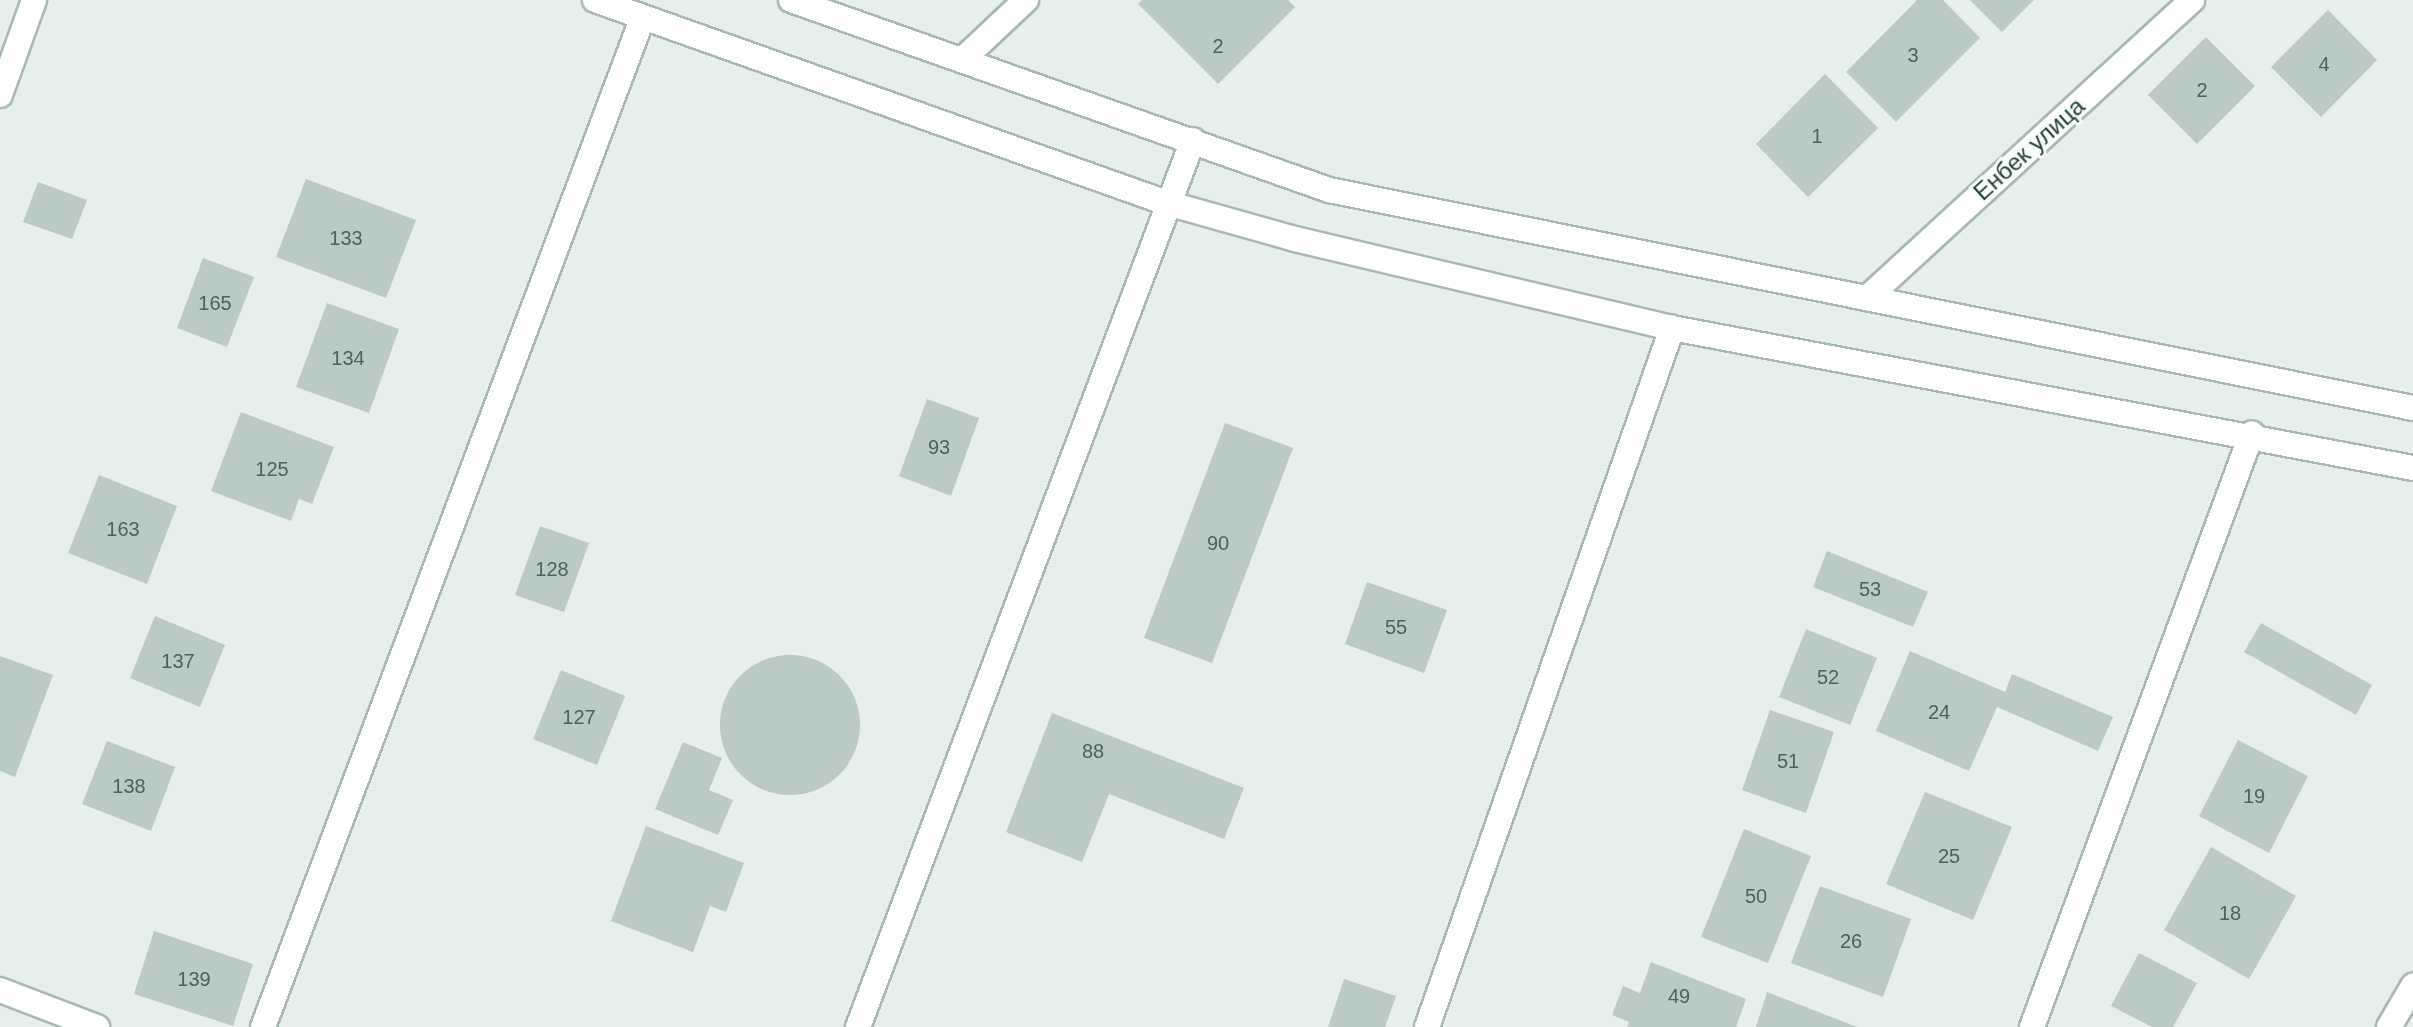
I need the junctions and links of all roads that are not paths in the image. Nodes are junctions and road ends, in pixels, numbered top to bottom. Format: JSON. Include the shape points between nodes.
{"nodes":[{"id":1,"x":34,"y":0,"type":"edge"},
{"id":2,"x":595,"y":0,"type":"edge"},
{"id":3,"x":791,"y":0,"type":"edge"},
{"id":4,"x":1026,"y":0,"type":"edge"},
{"id":5,"x":2192,"y":0,"type":"edge"},
{"id":6,"x":642,"y":19,"type":"junction"},
{"id":7,"x":962,"y":60,"type":"junction"},
{"id":8,"x":0,"y":95,"type":"edge"},
{"id":9,"x":1193,"y":140,"type":"junction"},
{"id":10,"x":1167,"y":203,"type":"junction"},
{"id":11,"x":1867,"y":298,"type":"junction"},
{"id":12,"x":1672,"y":328,"type":"junction"},
{"id":13,"x":2413,"y":408,"type":"edge"},
{"id":14,"x":2252,"y":433,"type":"junction"},
{"id":15,"x":2413,"y":468,"type":"edge"},
{"id":16,"x":2413,"y":986,"type":"edge"},
{"id":17,"x":0,"y":990,"type":"edge"},
{"id":18,"x":97,"y":1027,"type":"edge"},
{"id":19,"x":263,"y":1027,"type":"edge"},
{"id":20,"x":858,"y":1027,"type":"edge"},
{"id":21,"x":1427,"y":1027,"type":"edge"},
{"id":22,"x":2032,"y":1027,"type":"edge"},
{"id":23,"x":2389,"y":1027,"type":"edge"}],
"edges":[{"from":1,"to":8,"type":"street"},
{"from":2,"to":6,"type":"street"},
{"from":3,"to":7,"type":"street"},
{"from":4,"to":7,"type":"street"},
{"from":5,"to":11,"type":"street","name":"Енбек улица"},
{"from":6,"to":10,"type":"street"},
{"from":6,"to":19,"type":"street"},
{"from":7,"to":9,"type":"street"},
{"from":9,"to":10,"type":"street"},
{"from":9,"to":11,"type":"street","via":[[1329,190]]},
{"from":10,"to":12,"type":"street"},
{"from":10,"to":20,"type":"street"},
{"from":11,"to":13,"type":"street"},
{"from":12,"to":14,"type":"street"},
{"from":12,"to":21,"type":"street"},
{"from":14,"to":15,"type":"street"},
{"from":14,"to":22,"type":"street"},
{"from":16,"to":23,"type":"street"},
{"from":17,"to":18,"type":"street"}]}
